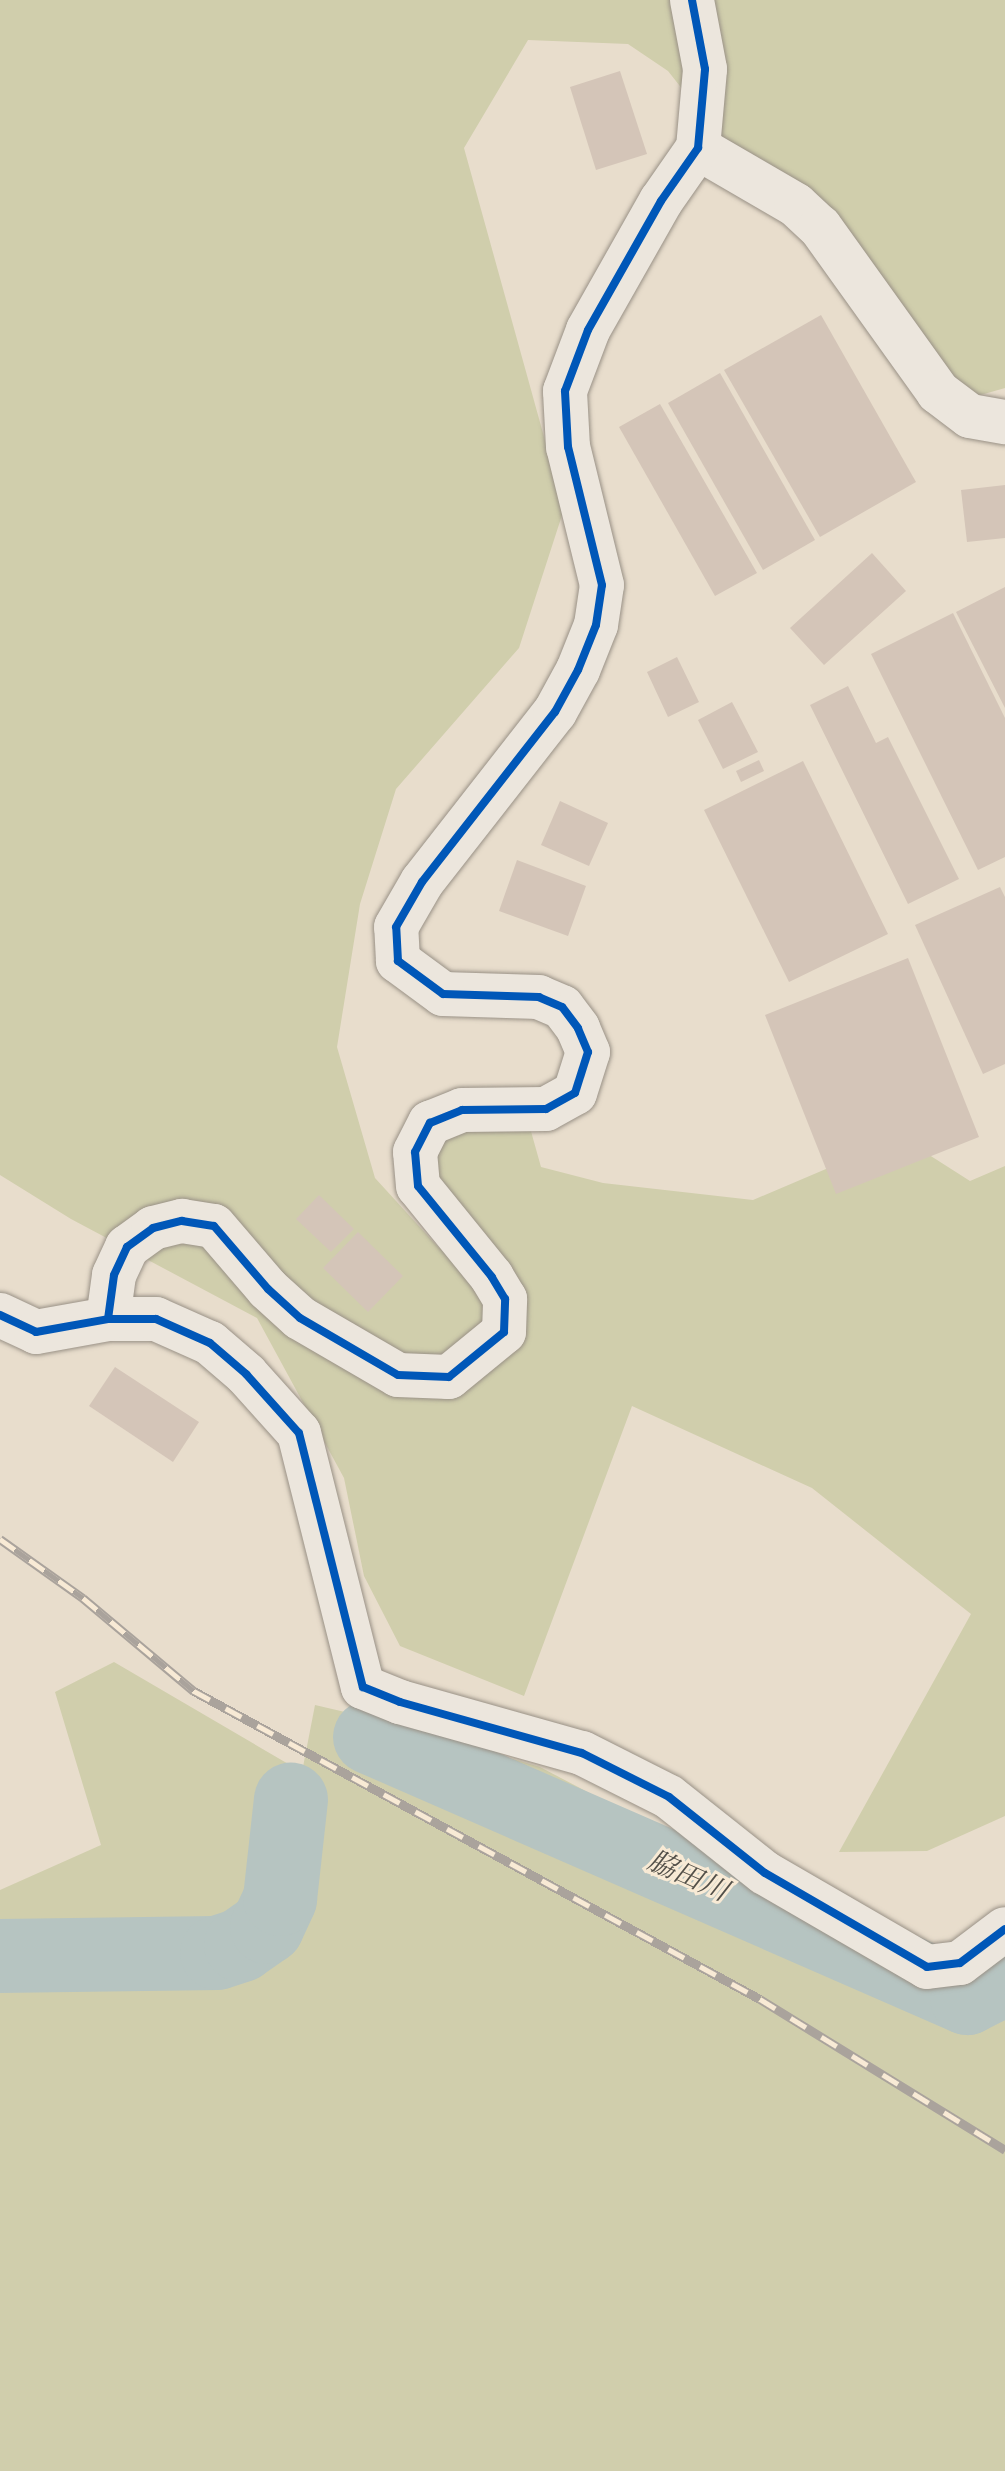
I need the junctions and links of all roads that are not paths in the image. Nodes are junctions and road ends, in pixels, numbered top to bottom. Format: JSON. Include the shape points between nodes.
{"nodes":[{"id":1,"x":692,"y":0,"type":"edge"},
{"id":2,"x":698,"y":148,"type":"junction"},
{"id":3,"x":1005,"y":422,"type":"edge"},
{"id":4,"x":0,"y":1315,"type":"edge"},
{"id":5,"x":108,"y":1319,"type":"junction"},
{"id":6,"x":1005,"y":1929,"type":"edge"}],
"edges":[{"from":1,"to":2,"type":"street","via":[[705,69]]},
{"from":2,"to":3,"type":"street","via":[[796,205],[820,227],[938,392],[970,416]]},
{"from":2,"to":5,"type":"street","via":[[661,201],[588,330],[565,391],[568,447],[602,585],[596,625],[555,712],[422,882],[396,927],[398,961],[443,994],[539,997],[562,1007],[588,1052],[575,1093],[546,1109],[462,1110],[430,1123],[415,1152],[418,1186],[505,1299],[504,1332],[449,1377],[398,1375],[300,1318],[214,1226],[182,1221],[153,1228],[127,1247],[114,1275]]},
{"from":4,"to":5,"type":"street","via":[[36,1332]]},
{"from":5,"to":6,"type":"street","via":[[156,1319],[210,1343],[299,1433],[363,1687],[594,1760],[669,1797],[765,1873],[927,1967],[960,1963]]}]}
